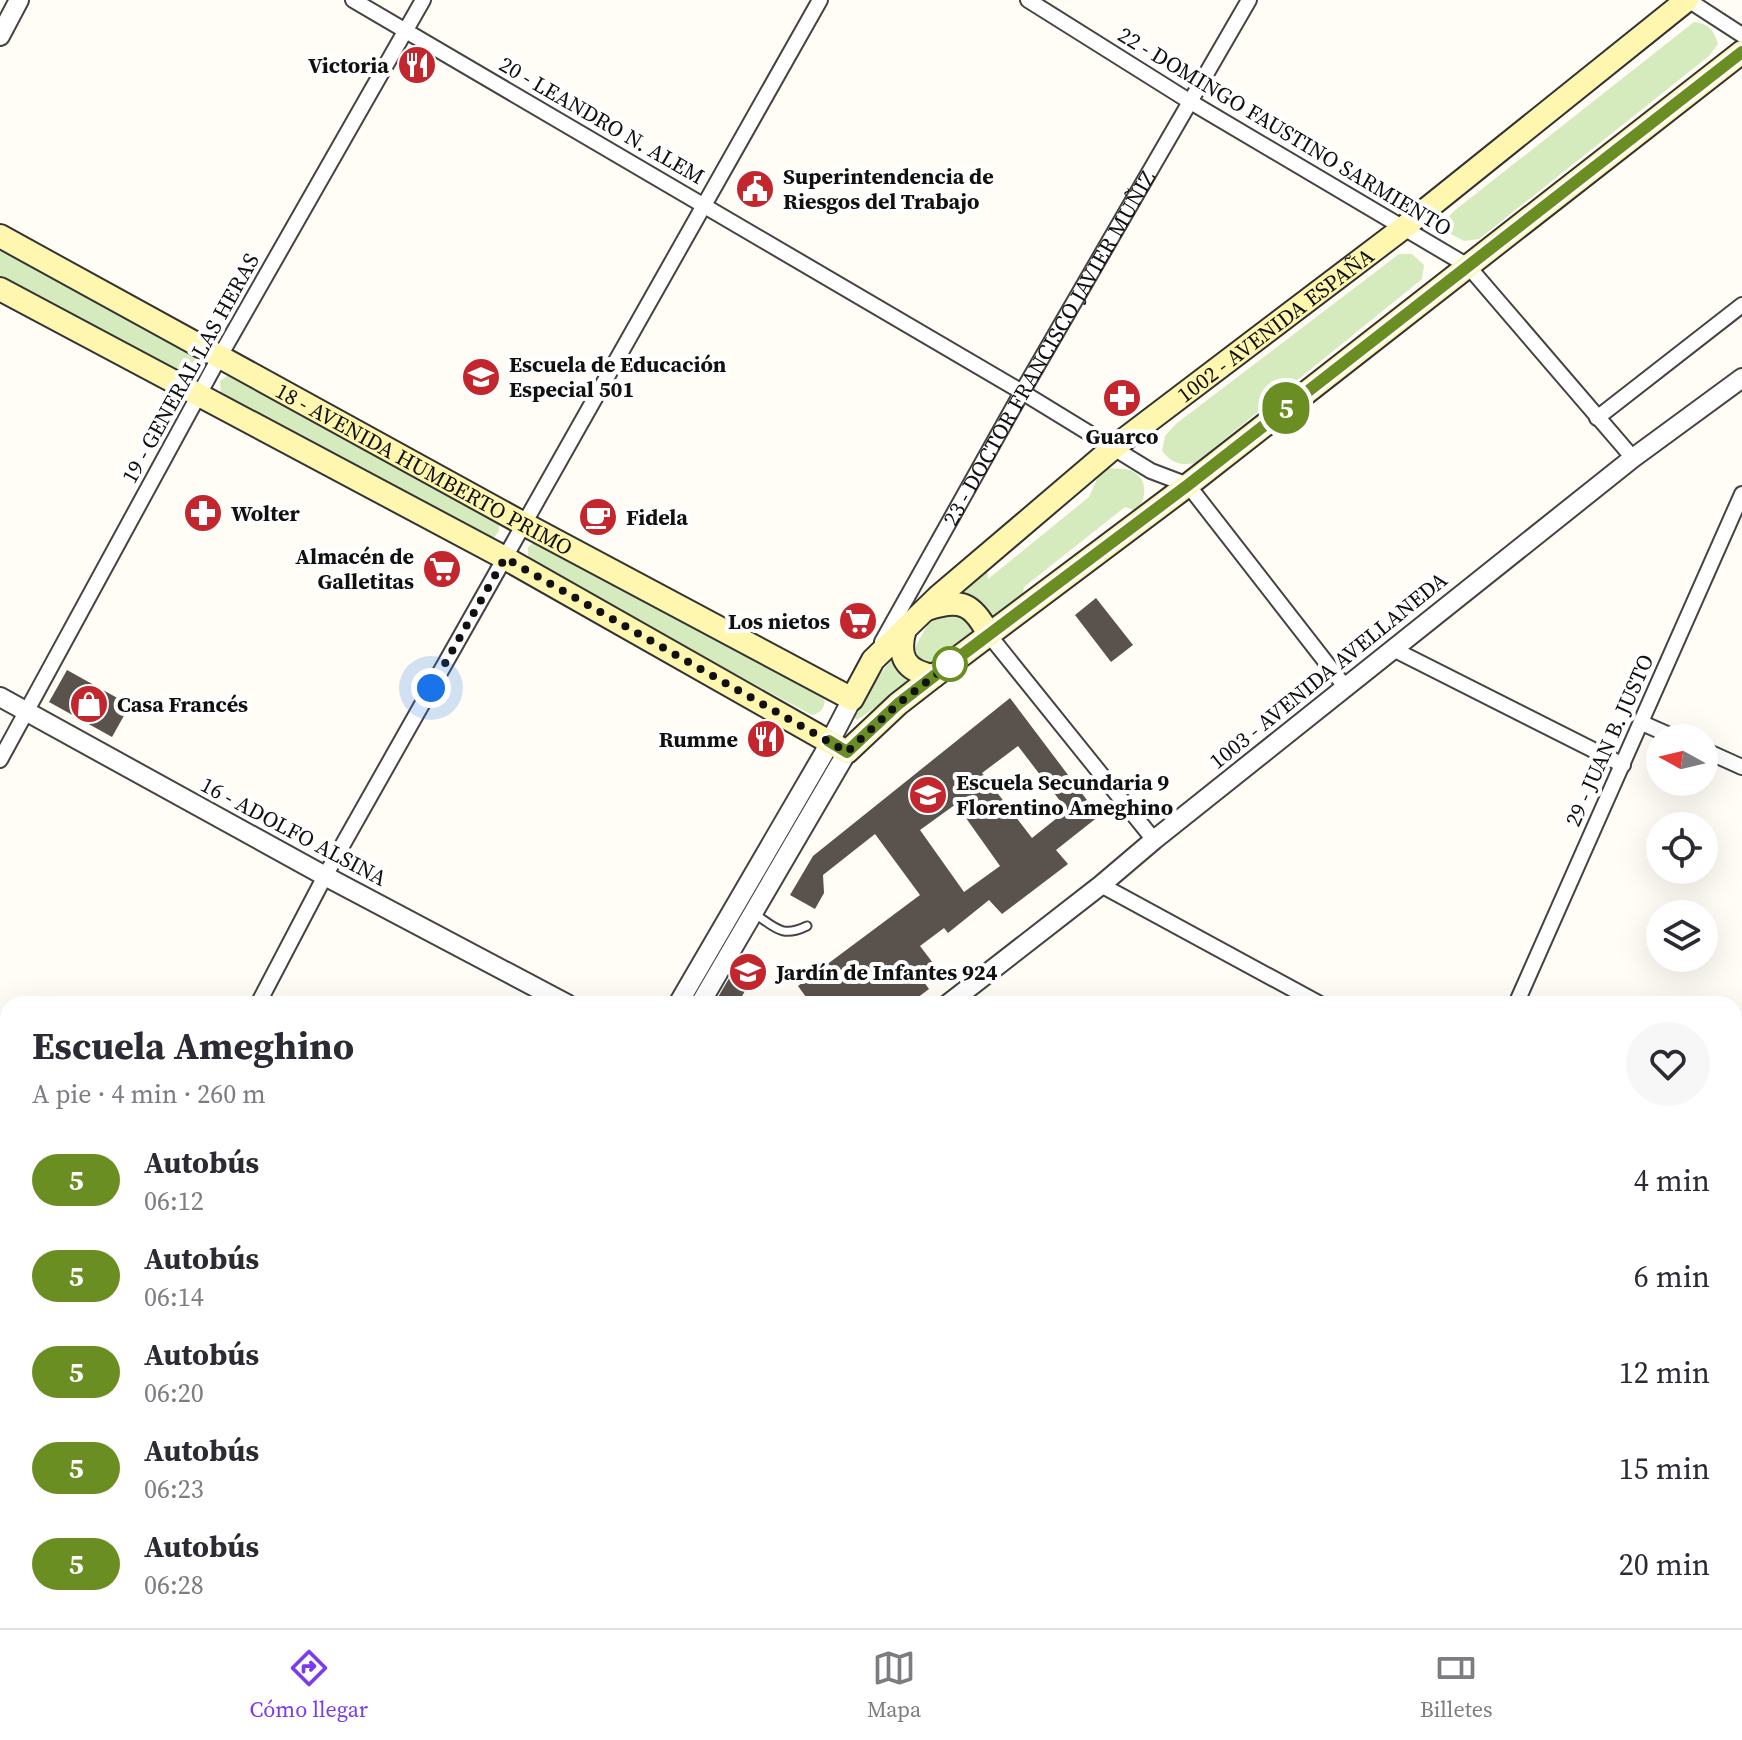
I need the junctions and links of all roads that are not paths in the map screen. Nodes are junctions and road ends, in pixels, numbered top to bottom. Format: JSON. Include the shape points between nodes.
{"nodes":[{"id":1,"x":19,"y":0,"type":"edge"},
{"id":2,"x":353,"y":0,"type":"edge"},
{"id":3,"x":423,"y":0,"type":"edge"},
{"id":4,"x":820,"y":0,"type":"edge"},
{"id":5,"x":1028,"y":0,"type":"edge"},
{"id":6,"x":1249,"y":0,"type":"edge"},
{"id":7,"x":1688,"y":0,"type":"edge"},
{"id":8,"x":406,"y":31,"type":"junction"},
{"id":9,"x":1742,"y":35,"type":"edge"},
{"id":10,"x":0,"y":36,"type":"edge"},
{"id":11,"x":1742,"y":52,"type":"edge"},
{"id":12,"x":1189,"y":101,"type":"junction"},
{"id":13,"x":704,"y":206,"type":"junction"},
{"id":14,"x":1403,"y":228,"type":"junction"},
{"id":15,"x":0,"y":236,"type":"edge"},
{"id":16,"x":1468,"y":266,"type":"junction"},
{"id":17,"x":0,"y":289,"type":"edge"},
{"id":18,"x":1742,"y":305,"type":"edge"},
{"id":19,"x":220,"y":356,"type":"junction"},
{"id":20,"x":1742,"y":378,"type":"edge"},
{"id":21,"x":1022,"y":392,"type":"junction"},
{"id":22,"x":198,"y":396,"type":"junction"},
{"id":23,"x":1597,"y":418,"type":"junction"},
{"id":24,"x":1113,"y":448,"type":"junction"},
{"id":25,"x":1633,"y":458,"type":"junction"},
{"id":26,"x":1188,"y":485,"type":"junction"},
{"id":27,"x":1742,"y":494,"type":"edge"},
{"id":28,"x":524,"y":524,"type":"junction"},
{"id":29,"x":505,"y":558,"type":"junction"},
{"id":30,"x":925,"y":610,"type":"junction"},
{"id":31,"x":905,"y":629,"type":"junction"},
{"id":32,"x":989,"y":635,"type":"junction"},
{"id":33,"x":1393,"y":649,"type":"junction"},
{"id":34,"x":873,"y":660,"type":"junction"},
{"id":35,"x":934,"y":676,"type":"junction"},
{"id":36,"x":1346,"y":688,"type":"junction"},
{"id":37,"x":0,"y":697,"type":"edge"},
{"id":38,"x":852,"y":699,"type":"junction"},
{"id":39,"x":26,"y":712,"type":"junction"},
{"id":40,"x":1642,"y":723,"type":"junction"},
{"id":41,"x":1646,"y":725,"type":"edge"},
{"id":42,"x":838,"y":747,"type":"junction"},
{"id":43,"x":1718,"y":756,"type":"edge"},
{"id":44,"x":0,"y":760,"type":"edge"},
{"id":45,"x":1623,"y":765,"type":"junction"},
{"id":46,"x":1742,"y":767,"type":"edge"},
{"id":47,"x":1154,"y":840,"type":"junction"},
{"id":48,"x":325,"y":876,"type":"junction"},
{"id":49,"x":1101,"y":885,"type":"junction"},
{"id":50,"x":753,"y":913,"type":"junction"},
{"id":51,"x":807,"y":926,"type":"dead end"},
{"id":52,"x":262,"y":996,"type":"edge"},
{"id":53,"x":552,"y":996,"type":"edge"},
{"id":54,"x":683,"y":996,"type":"edge"},
{"id":55,"x":705,"y":996,"type":"edge"},
{"id":56,"x":958,"y":996,"type":"edge"},
{"id":57,"x":1305,"y":996,"type":"edge"},
{"id":58,"x":1520,"y":996,"type":"edge"}],
"edges":[{"from":1,"to":10,"type":"street"},
{"from":2,"to":8,"type":"street","name":"20 - LEANDRO N. ALEM"},
{"from":3,"to":8,"type":"street","name":"19 - GENERAL LAS HERAS"},
{"from":4,"to":13,"type":"street"},
{"from":5,"to":12,"type":"street","name":"22 - DOMINGO FAUSTINO SARMIENTO"},
{"from":6,"to":12,"type":"street","name":"23 - DOCTOR FRANCISCO JAVIER MUÑIZ"},
{"from":7,"to":9,"type":"street"},
{"from":7,"to":14,"type":"main road","name":"1002 - AVENIDA ESPAÑA"},
{"from":8,"to":13,"type":"street","name":"20 - LEANDRO N. ALEM"},
{"from":8,"to":19,"type":"street","name":"19 - GENERAL LAS HERAS"},
{"from":11,"to":16,"type":"main road"},
{"from":12,"to":14,"type":"street","name":"22 - DOMINGO FAUSTINO SARMIENTO"},
{"from":12,"to":21,"type":"street","name":"23 - DOCTOR FRANCISCO JAVIER MUÑIZ"},
{"from":13,"to":21,"type":"street","name":"20 - LEANDRO N. ALEM"},
{"from":13,"to":28,"type":"street"},
{"from":14,"to":16,"type":"street","name":"22 - DOMINGO FAUSTINO SARMIENTO"},
{"from":14,"to":24,"type":"main road","name":"1002 - AVENIDA ESPAÑA"},
{"from":15,"to":19,"type":"main road","name":"18 - AVENIDA HUMBERTO PRIMO"},
{"from":16,"to":23,"type":"street","name":"22 - DOMINGO FAUSTINO SARMIENTO"},
{"from":16,"to":26,"type":"main road"},
{"from":17,"to":22,"type":"main road","name":"18 - AVENIDA HUMBERTO PRIMO"},
{"from":18,"to":23,"type":"street"},
{"from":19,"to":22,"type":"street","name":"19 - GENERAL LAS HERAS"},
{"from":19,"to":28,"type":"main road","name":"18 - AVENIDA HUMBERTO PRIMO"},
{"from":20,"to":25,"type":"street","name":"1003 - AVENIDA AVELLANEDA"},
{"from":21,"to":24,"type":"street","name":"20 - LEANDRO N. ALEM"},
{"from":21,"to":34,"type":"street","name":"23 - DOCTOR FRANCISCO JAVIER MUÑIZ"},
{"from":22,"to":29,"type":"main road","name":"18 - AVENIDA HUMBERTO PRIMO"},
{"from":22,"to":39,"type":"street","name":"19 - GENERAL LAS HERAS"},
{"from":23,"to":25,"type":"street","name":"22 - DOMINGO FAUSTINO SARMIENTO"},
{"from":24,"to":26,"type":"street","name":"20 - LEANDRO N. ALEM"},
{"from":24,"to":30,"type":"main road","name":"1002 - AVENIDA ESPAÑA"},
{"from":25,"to":33,"type":"street","name":"1003 - AVENIDA AVELLANEDA"},
{"from":26,"to":32,"type":"main road"},
{"from":26,"to":36,"type":"street"},
{"from":27,"to":40,"type":"street","name":"29 - JUAN B. JUSTO"},
{"from":28,"to":29,"type":"street"},
{"from":28,"to":38,"type":"main road","name":"18 - AVENIDA HUMBERTO PRIMO"},
{"from":29,"to":42,"type":"main road","name":"18 - AVENIDA HUMBERTO PRIMO"},
{"from":29,"to":48,"type":"street"},
{"from":30,"to":31,"type":"main road","name":"1002 - AVENIDA ESPAÑA"},
{"from":30,"to":32,"type":"main road","via":[[960,602],[975,612]]},
{"from":31,"to":34,"type":"main road","name":"1002 - AVENIDA ESPAÑA"},
{"from":31,"to":35,"type":"main road","via":[[900,646],[905,662],[917,673]]},
{"from":32,"to":35,"type":"main road"},
{"from":32,"to":47,"type":"street"},
{"from":33,"to":36,"type":"street","name":"1003 - AVENIDA AVELLANEDA"},
{"from":33,"to":45,"type":"street"},
{"from":34,"to":38,"type":"main road","name":"23 - DOCTOR FRANCISCO JAVIER MUÑIZ"},
{"from":35,"to":42,"type":"main road"},
{"from":36,"to":47,"type":"street","name":"1003 - AVENIDA AVELLANEDA"},
{"from":37,"to":39,"type":"street","name":"16 - ADOLFO ALSINA"},
{"from":38,"to":42,"type":"street"},
{"from":39,"to":44,"type":"street","name":"19 - GENERAL LAS HERAS"},
{"from":39,"to":48,"type":"street","name":"16 - ADOLFO ALSINA"},
{"from":40,"to":41,"type":"street"},
{"from":40,"to":45,"type":"street","name":"29 - JUAN B. JUSTO"},
{"from":42,"to":50,"type":"street"},
{"from":42,"to":54,"type":"street"},
{"from":43,"to":46,"type":"street"},
{"from":45,"to":58,"type":"street","name":"29 - JUAN B. JUSTO"},
{"from":47,"to":49,"type":"street","name":"1003 - AVENIDA AVELLANEDA"},
{"from":48,"to":52,"type":"street"},
{"from":48,"to":53,"type":"street","name":"16 - ADOLFO ALSINA"},
{"from":49,"to":56,"type":"street","name":"1003 - AVENIDA AVELLANEDA"},
{"from":49,"to":57,"type":"street"},
{"from":50,"to":51,"type":"lane","via":[[784,933]]},
{"from":50,"to":55,"type":"street"}]}
